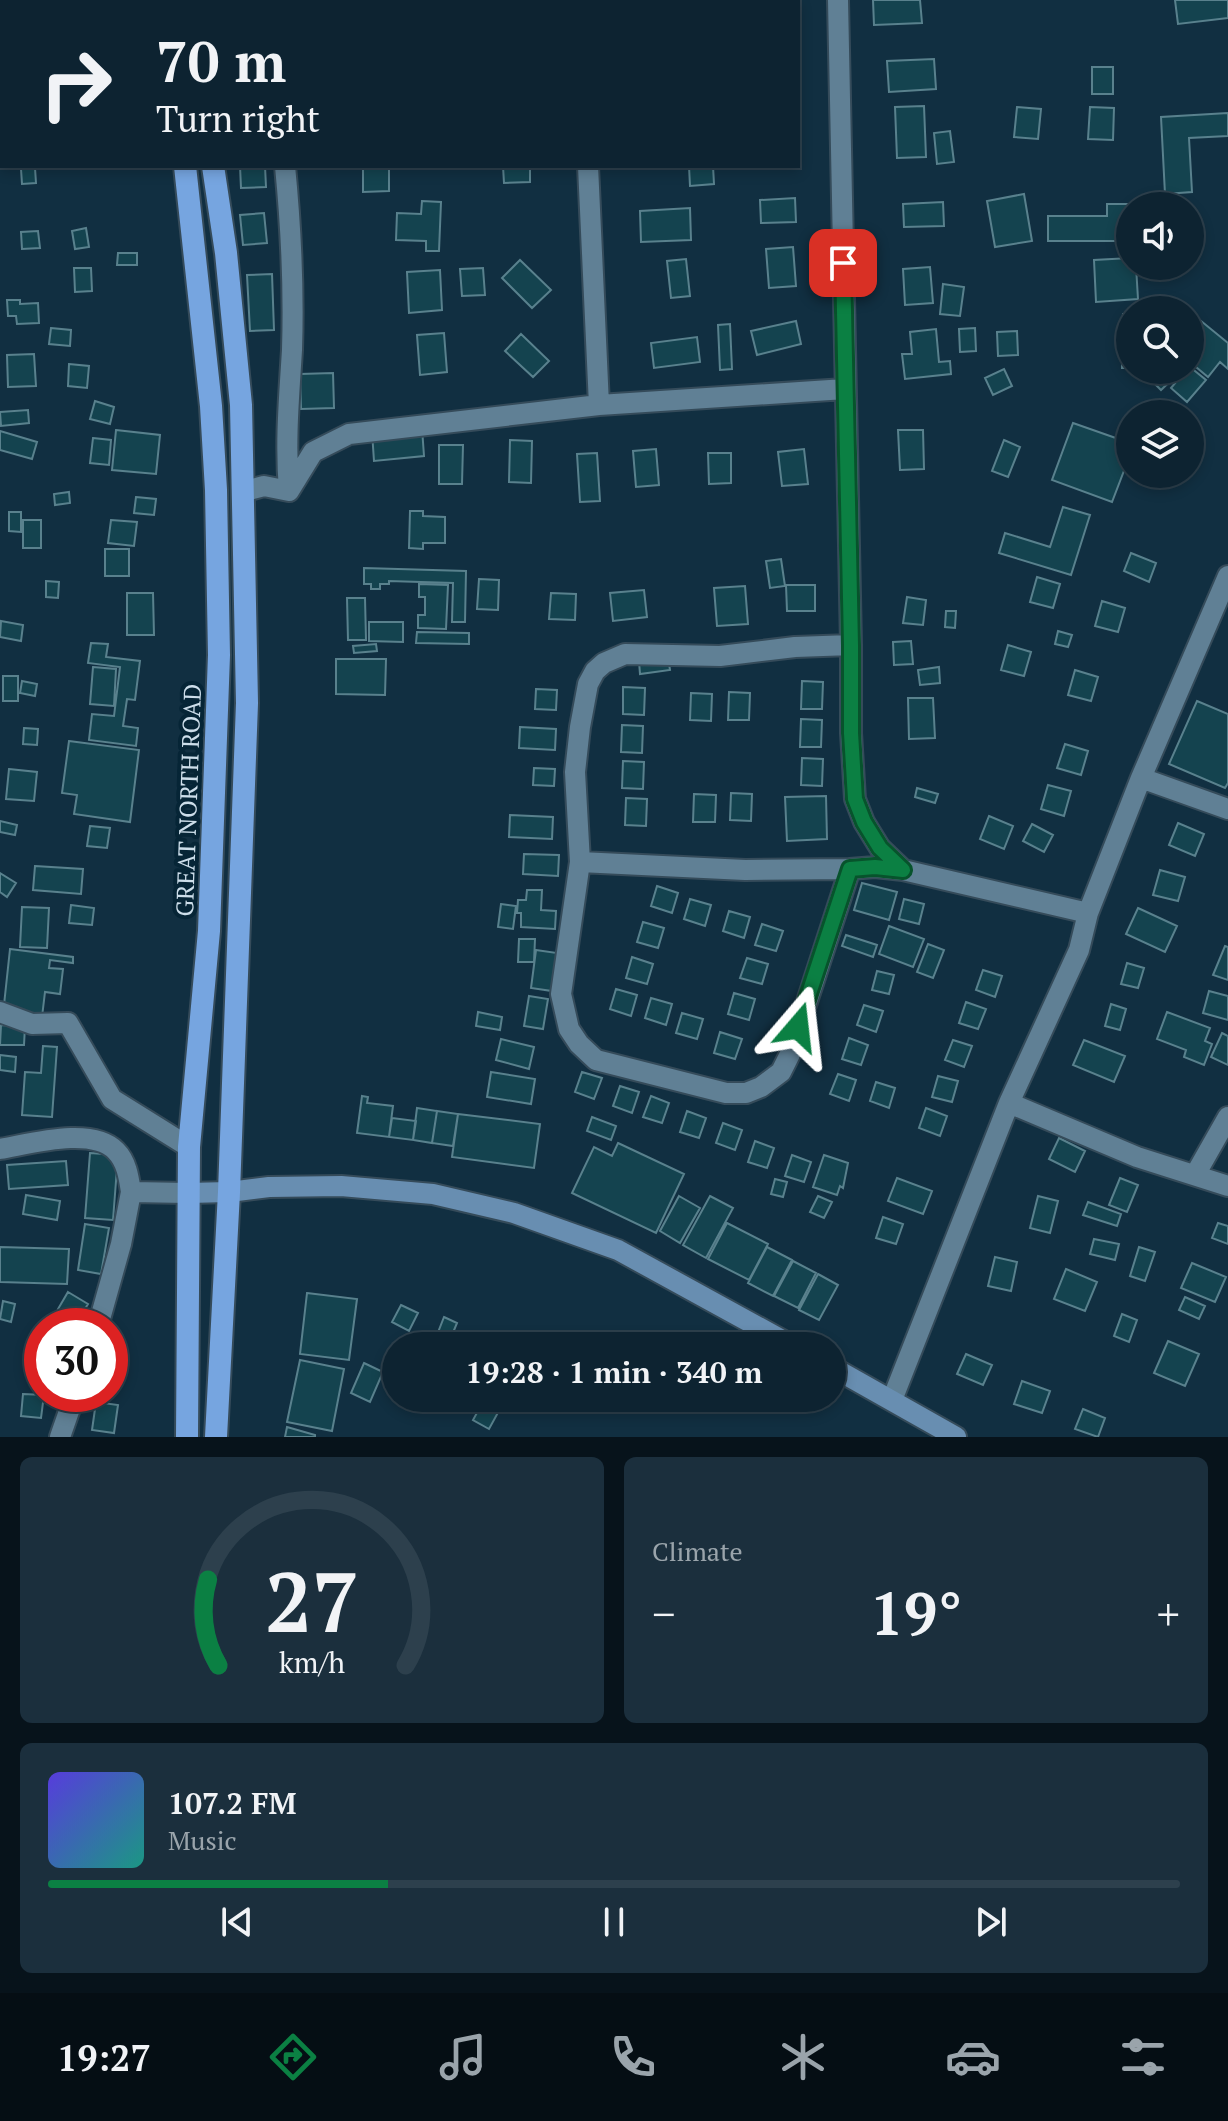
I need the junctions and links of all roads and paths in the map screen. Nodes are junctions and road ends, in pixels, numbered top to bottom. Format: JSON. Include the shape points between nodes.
{"nodes":[{"id":1,"x":838,"y":0,"type":"edge"},
{"id":2,"x":185,"y":168,"type":"edge"},
{"id":3,"x":213,"y":168,"type":"edge"},
{"id":4,"x":285,"y":168,"type":"edge"},
{"id":5,"x":588,"y":168,"type":"edge"},
{"id":6,"x":845,"y":389,"type":"junction"},
{"id":7,"x":599,"y":405,"type":"junction"},
{"id":8,"x":289,"y":491,"type":"junction"},
{"id":9,"x":242,"y":492,"type":"junction"},
{"id":10,"x":1228,"y":576,"type":"edge"},
{"id":11,"x":851,"y":645,"type":"junction"},
{"id":12,"x":1141,"y":778,"type":"junction"},
{"id":13,"x":1228,"y":809,"type":"edge"},
{"id":14,"x":580,"y":862,"type":"junction"},
{"id":15,"x":850,"y":869,"type":"junction"},
{"id":16,"x":903,"y":870,"type":"junction"},
{"id":17,"x":1088,"y":913,"type":"junction"},
{"id":18,"x":0,"y":1012,"type":"edge"},
{"id":19,"x":1009,"y":1103,"type":"junction"},
{"id":20,"x":1228,"y":1117,"type":"edge"},
{"id":21,"x":189,"y":1147,"type":"junction"},
{"id":22,"x":0,"y":1149,"type":"edge"},
{"id":23,"x":1195,"y":1175,"type":"junction"},
{"id":24,"x":1228,"y":1186,"type":"edge"},
{"id":25,"x":131,"y":1192,"type":"junction"},
{"id":26,"x":229,"y":1192,"type":"junction"},
{"id":27,"x":188,"y":1193,"type":"junction"},
{"id":28,"x":103,"y":1308,"type":"edge"},
{"id":29,"x":767,"y":1332,"type":"edge"},
{"id":30,"x":846,"y":1375,"type":"edge"},
{"id":31,"x":892,"y":1400,"type":"junction"},
{"id":32,"x":69,"y":1412,"type":"edge"},
{"id":33,"x":60,"y":1437,"type":"edge"},
{"id":34,"x":187,"y":1437,"type":"edge"},
{"id":35,"x":216,"y":1437,"type":"edge"},
{"id":36,"x":956,"y":1437,"type":"edge"}],
"edges":[{"from":1,"to":6,"type":"street"},
{"from":2,"to":21,"type":"highway","name":"GREAT NORTH ROAD","via":[[212,420],[219,640],[209,931]]},
{"from":3,"to":9,"type":"highway","via":[[234,324]]},
{"from":4,"to":8,"type":"street","via":[[292,246],[285,445]]},
{"from":5,"to":7,"type":"street"},
{"from":6,"to":7,"type":"street"},
{"from":6,"to":11,"type":"street"},
{"from":7,"to":8,"type":"street","via":[[349,434],[313,452]]},
{"from":8,"to":9,"type":"street","via":[[264,486]]},
{"from":9,"to":26,"type":"highway","via":[[247,703]]},
{"from":10,"to":12,"type":"street"},
{"from":11,"to":14,"type":"street","via":[[720,656],[625,654],[604,663],[588,684],[580,727],[575,772]]},
{"from":11,"to":16,"type":"street","via":[[855,799],[880,848]]},
{"from":12,"to":13,"type":"street"},
{"from":12,"to":17,"type":"street"},
{"from":14,"to":15,"type":"street"},
{"from":14,"to":15,"type":"street","via":[[561,994],[569,1029],[596,1060],[726,1093],[754,1090],[781,1072]]},
{"from":15,"to":16,"type":"street"},
{"from":16,"to":17,"type":"street"},
{"from":17,"to":19,"type":"street","via":[[1079,950]]},
{"from":18,"to":21,"type":"street","via":[[32,1024],[68,1023],[112,1099]]},
{"from":19,"to":23,"type":"street","via":[[1137,1157]]},
{"from":19,"to":31,"type":"street"},
{"from":20,"to":23,"type":"street"},
{"from":21,"to":27,"type":"highway","name":"GREAT NORTH ROAD"},
{"from":22,"to":25,"type":"street","via":[[70,1137],[94,1140],[116,1150]]},
{"from":23,"to":24,"type":"street"},
{"from":25,"to":27,"type":"street"},
{"from":25,"to":28,"type":"street"},
{"from":26,"to":27,"type":"main road"},
{"from":26,"to":29,"type":"main road","via":[[341,1186],[433,1194],[514,1213],[618,1250]]},
{"from":26,"to":35,"type":"highway"},
{"from":27,"to":34,"type":"highway","name":"GREAT NORTH ROAD"},
{"from":30,"to":31,"type":"main road"},
{"from":31,"to":36,"type":"main road"},
{"from":32,"to":33,"type":"street"}]}
